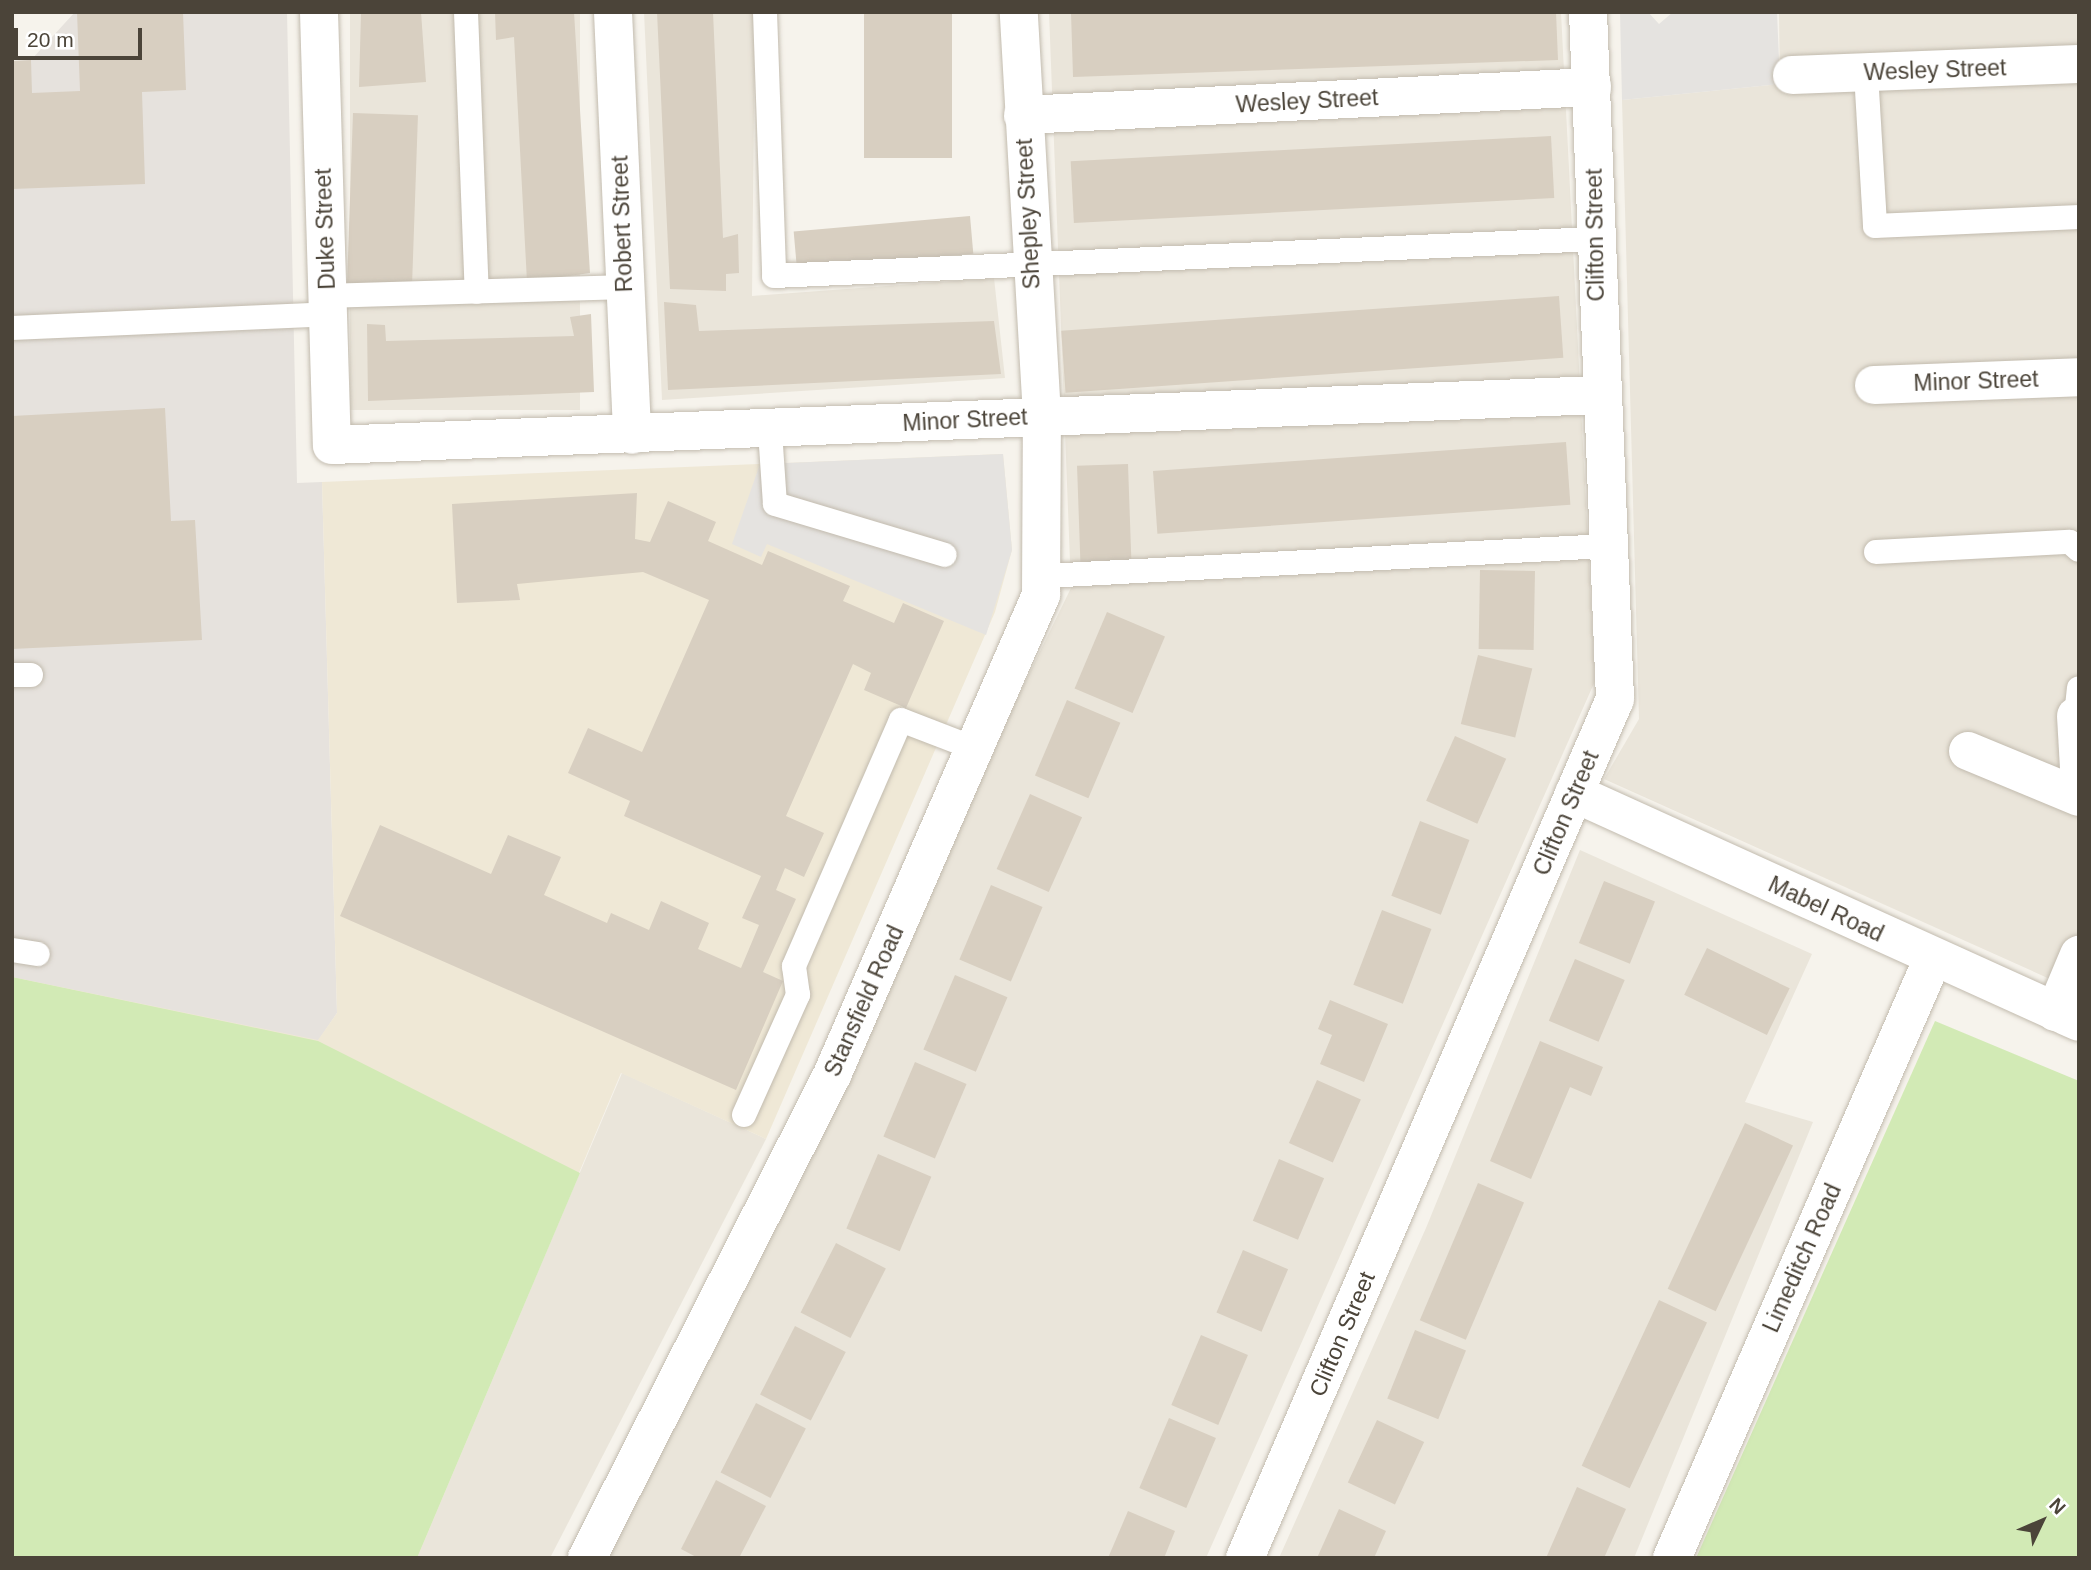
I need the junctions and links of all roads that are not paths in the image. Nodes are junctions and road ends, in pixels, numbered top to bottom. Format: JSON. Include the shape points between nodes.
{"nodes":[{"id":1,"x":319,"y":12,"type":"edge"},
{"id":2,"x":466,"y":12,"type":"edge"},
{"id":3,"x":613,"y":12,"type":"edge"},
{"id":4,"x":765,"y":12,"type":"edge"},
{"id":5,"x":1019,"y":12,"type":"edge"},
{"id":6,"x":1588,"y":12,"type":"edge"},
{"id":7,"x":2079,"y":64,"type":"edge"},
{"id":8,"x":1866,"y":73,"type":"junction"},
{"id":9,"x":1792,"y":75,"type":"dead end"},
{"id":10,"x":1592,"y":87,"type":"junction"},
{"id":11,"x":1023,"y":115,"type":"junction"},
{"id":12,"x":2079,"y":217,"type":"edge"},
{"id":13,"x":1594,"y":239,"type":"junction"},
{"id":14,"x":1029,"y":267,"type":"junction"},
{"id":15,"x":624,"y":287,"type":"junction"},
{"id":16,"x":477,"y":292,"type":"junction"},
{"id":17,"x":328,"y":305,"type":"junction"},
{"id":18,"x":12,"y":328,"type":"edge"},
{"id":19,"x":2079,"y":377,"type":"edge"},
{"id":20,"x":1874,"y":385,"type":"dead end"},
{"id":21,"x":1599,"y":395,"type":"junction"},
{"id":22,"x":1042,"y":416,"type":"junction"},
{"id":23,"x":770,"y":431,"type":"junction"},
{"id":24,"x":632,"y":435,"type":"junction"},
{"id":25,"x":332,"y":445,"type":"joint"},
{"id":26,"x":1606,"y":546,"type":"junction"},
{"id":27,"x":2078,"y":546,"type":"edge"},
{"id":28,"x":1876,"y":552,"type":"dead end"},
{"id":29,"x":946,"y":555,"type":"dead end"},
{"id":30,"x":1045,"y":576,"type":"junction"},
{"id":31,"x":2078,"y":702,"type":"edge"},
{"id":32,"x":976,"y":749,"type":"junction"},
{"id":33,"x":1968,"y":751,"type":"dead end"},
{"id":34,"x":2079,"y":768,"type":"edge"},
{"id":35,"x":1574,"y":793,"type":"junction"},
{"id":36,"x":2079,"y":797,"type":"edge"},
{"id":37,"x":12,"y":950,"type":"edge"},
{"id":38,"x":38,"y":954,"type":"dead end"},
{"id":39,"x":2079,"y":955,"type":"edge"},
{"id":40,"x":1933,"y":958,"type":"junction"},
{"id":41,"x":2067,"y":1017,"type":"edge"},
{"id":42,"x":744,"y":1115,"type":"dead end"},
{"id":43,"x":587,"y":1558,"type":"edge"},
{"id":44,"x":1245,"y":1558,"type":"edge"},
{"id":45,"x":1672,"y":1558,"type":"edge"}],
"edges":[{"from":1,"to":17,"type":"street","name":"Duke Street"},
{"from":2,"to":16,"type":"lane"},
{"from":3,"to":15,"type":"street","name":"Robert Street"},
{"from":4,"to":14,"type":"lane","via":[[774,276]]},
{"from":5,"to":11,"type":"street","name":"Shepley Street"},
{"from":6,"to":10,"type":"street","name":"Clifton Street"},
{"from":7,"to":8,"type":"street","name":"Wesley Street"},
{"from":8,"to":9,"type":"street","name":"Wesley Street"},
{"from":8,"to":12,"type":"lane","via":[[1875,226]]},
{"from":10,"to":11,"type":"street","name":"Wesley Street"},
{"from":10,"to":13,"type":"street","name":"Clifton Street"},
{"from":11,"to":14,"type":"street","name":"Shepley Street"},
{"from":13,"to":14,"type":"lane"},
{"from":13,"to":21,"type":"street","name":"Clifton Street"},
{"from":14,"to":22,"type":"street","name":"Shepley Street"},
{"from":15,"to":16,"type":"lane"},
{"from":15,"to":24,"type":"street","name":"Robert Street"},
{"from":16,"to":17,"type":"lane"},
{"from":17,"to":18,"type":"lane"},
{"from":17,"to":25,"type":"street","name":"Duke Street"},
{"from":19,"to":20,"type":"street","name":"Minor Street"},
{"from":21,"to":22,"type":"street","name":"Minor Street"},
{"from":21,"to":26,"type":"street","name":"Clifton Street"},
{"from":22,"to":23,"type":"street","name":"Minor Street"},
{"from":22,"to":30,"type":"street","name":"Stansfield Road"},
{"from":23,"to":24,"type":"street","name":"Minor Street"},
{"from":23,"to":29,"type":"lane","via":[[775,504]]},
{"from":24,"to":25,"type":"street","name":"Minor Street"},
{"from":26,"to":30,"type":"lane"},
{"from":26,"to":35,"type":"street","name":"Clifton Street","via":[[1615,699]]},
{"from":27,"to":28,"type":"lane"},
{"from":30,"to":32,"type":"street","name":"Stansfield Road"},
{"from":31,"to":34,"type":"street"},
{"from":32,"to":42,"type":"lane","via":[[901,720],[794,966],[797,995]]},
{"from":32,"to":43,"type":"street","name":"Stansfield Road","via":[[832,1074]]},
{"from":33,"to":36,"type":"street"},
{"from":35,"to":40,"type":"street","name":"Mabel Road"},
{"from":35,"to":44,"type":"street","name":"Clifton Street"},
{"from":37,"to":38,"type":"lane"},
{"from":39,"to":41,"type":"street"},
{"from":40,"to":41,"type":"street","name":"Mabel Road"},
{"from":40,"to":45,"type":"street","name":"Limeditch Road"}]}
